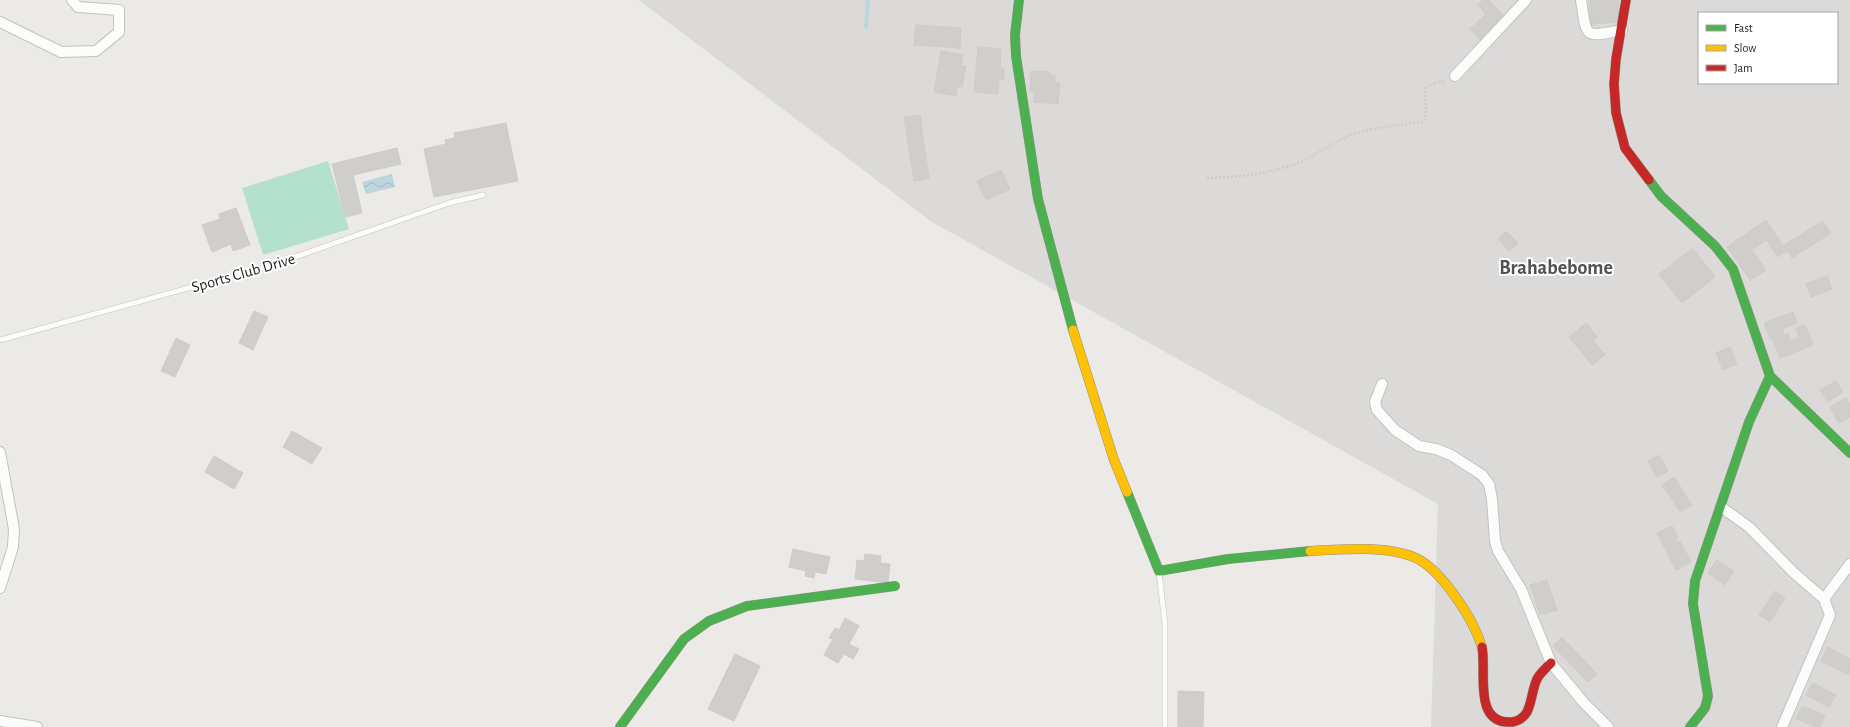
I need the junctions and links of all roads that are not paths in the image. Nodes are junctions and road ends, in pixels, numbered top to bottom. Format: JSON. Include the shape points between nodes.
{"nodes":[{"id":1,"x":72,"y":0,"type":"edge"},
{"id":2,"x":1019,"y":0,"type":"edge"},
{"id":3,"x":1526,"y":0,"type":"edge"},
{"id":4,"x":1581,"y":0,"type":"edge"},
{"id":5,"x":1626,"y":0,"type":"edge"},
{"id":6,"x":0,"y":22,"type":"edge"},
{"id":7,"x":1622,"y":30,"type":"junction"},
{"id":8,"x":1455,"y":76,"type":"road end"},
{"id":9,"x":483,"y":195,"type":"dead end"},
{"id":10,"x":0,"y":340,"type":"edge"},
{"id":11,"x":1770,"y":376,"type":"junction"},
{"id":12,"x":1382,"y":384,"type":"dead end"},
{"id":13,"x":0,"y":452,"type":"edge"},
{"id":14,"x":1850,"y":453,"type":"edge"},
{"id":15,"x":1721,"y":507,"type":"junction"},
{"id":16,"x":1850,"y":564,"type":"edge"},
{"id":17,"x":1159,"y":571,"type":"junction"},
{"id":18,"x":895,"y":586,"type":"dead end"},
{"id":19,"x":0,"y":588,"type":"edge"},
{"id":20,"x":1824,"y":599,"type":"junction"},
{"id":21,"x":1551,"y":663,"type":"junction"},
{"id":22,"x":0,"y":721,"type":"edge"},
{"id":23,"x":37,"y":727,"type":"edge"},
{"id":24,"x":620,"y":727,"type":"edge"},
{"id":25,"x":1165,"y":727,"type":"edge"},
{"id":26,"x":1608,"y":727,"type":"edge"},
{"id":27,"x":1690,"y":727,"type":"edge"},
{"id":28,"x":1782,"y":727,"type":"edge"}],
"edges":[{"from":1,"to":6,"type":"street","via":[[78,7],[119,10],[119,32],[96,51],[61,52]]},
{"from":2,"to":17,"type":"street","via":[[1015,35],[1016,56],[1038,199],[1079,352],[1112,453]]},
{"from":3,"to":8,"type":"street"},
{"from":4,"to":7,"type":"street","via":[[1586,29],[1591,34]]},
{"from":5,"to":7,"type":"street"},
{"from":7,"to":11,"type":"street","via":[[1614,84],[1616,113],[1625,148],[1661,196],[1715,246],[1733,269]]},
{"from":9,"to":10,"type":"lane","name":"Sports Club Drive","via":[[449,203],[274,264]]},
{"from":11,"to":14,"type":"street"},
{"from":11,"to":15,"type":"street","via":[[1749,422]]},
{"from":12,"to":21,"type":"street","via":[[1375,402],[1378,410],[1395,430],[1419,446],[1451,455],[1482,475],[1488,484],[1498,551],[1520,589]]},
{"from":13,"to":19,"type":"street","via":[[14,529],[13,547]]},
{"from":15,"to":20,"type":"street","via":[[1749,526]]},
{"from":15,"to":27,"type":"street","via":[[1695,581],[1693,604],[1708,696],[1705,708]]},
{"from":16,"to":20,"type":"street"},
{"from":17,"to":21,"type":"street","via":[[1212,560],[1310,551],[1375,550],[1406,554],[1434,570],[1471,619],[1481,641],[1484,656],[1486,708],[1495,718],[1517,722],[1524,717],[1537,678]]},
{"from":17,"to":25,"type":"lane","via":[[1164,624]]},
{"from":18,"to":24,"type":"street","via":[[747,606],[709,620],[684,639]]},
{"from":20,"to":28,"type":"street","via":[[1830,615]]},
{"from":21,"to":26,"type":"street"},
{"from":22,"to":23,"type":"street"}]}
